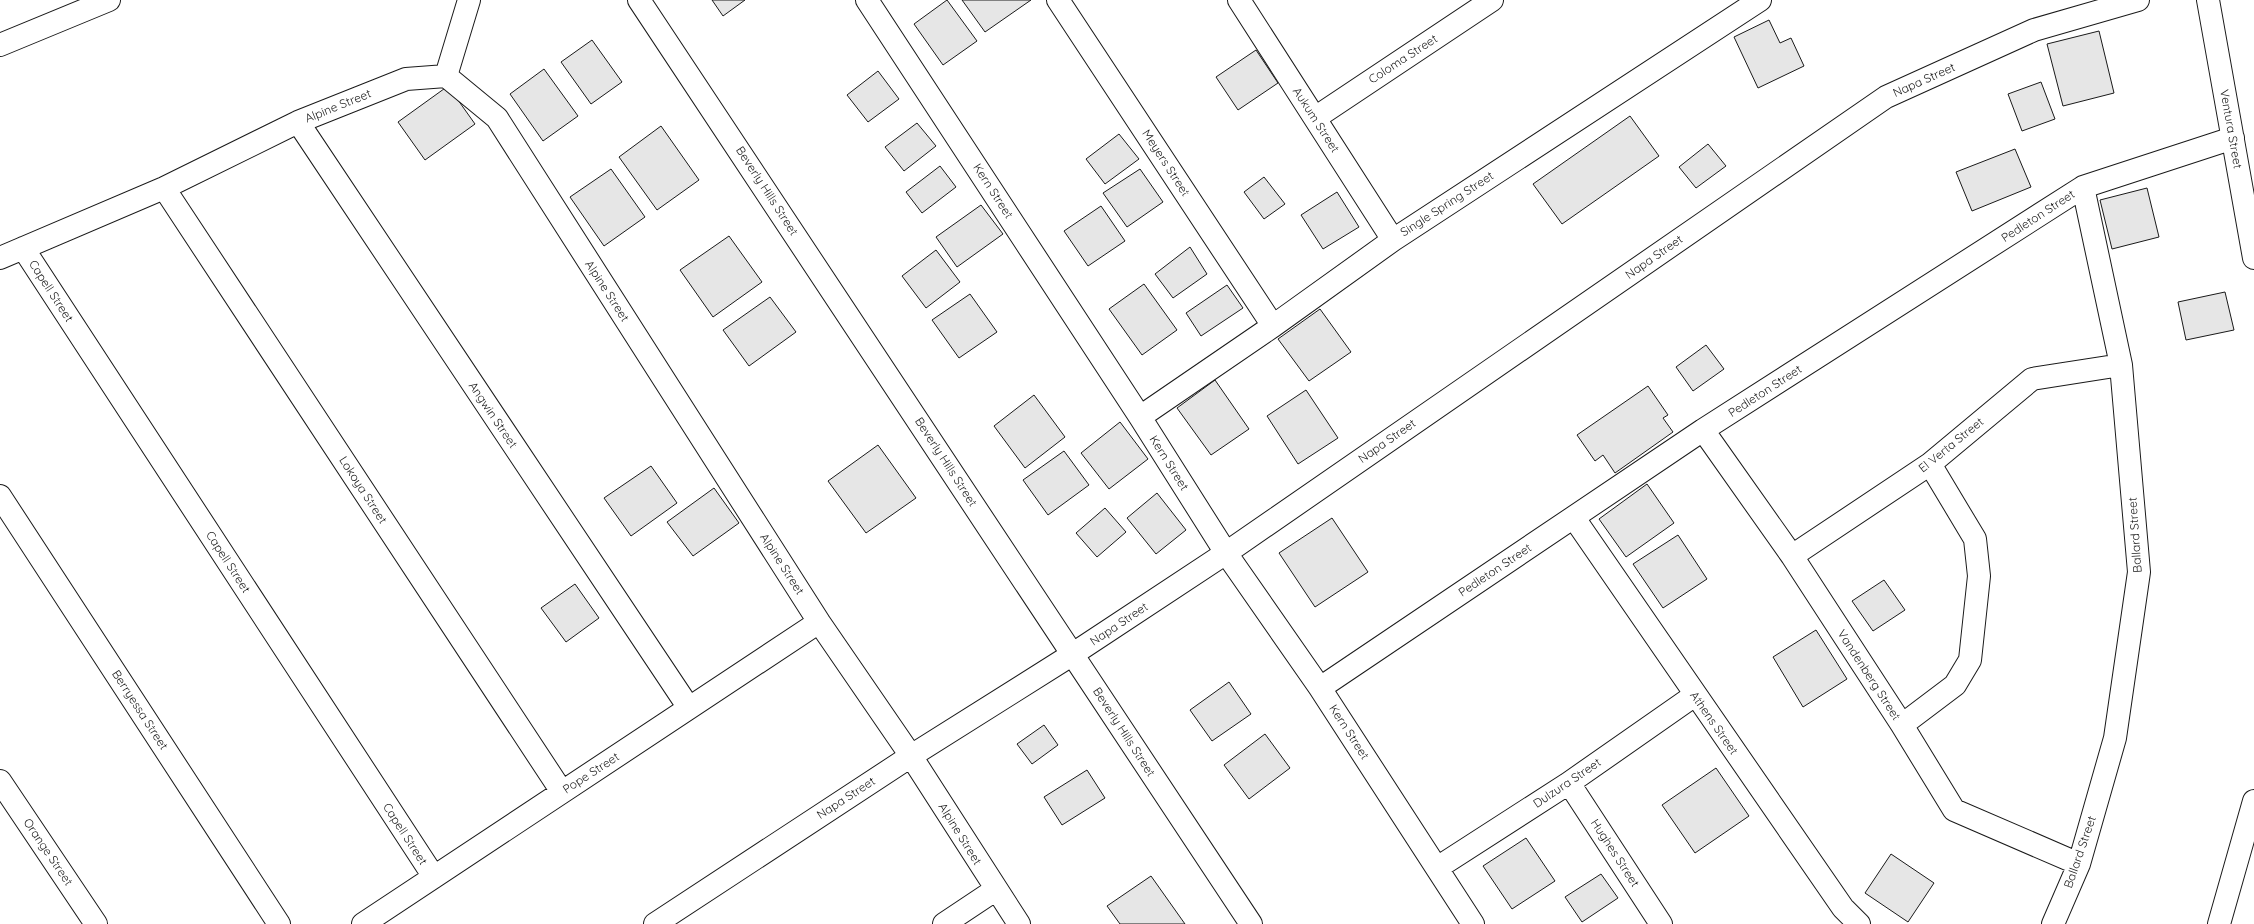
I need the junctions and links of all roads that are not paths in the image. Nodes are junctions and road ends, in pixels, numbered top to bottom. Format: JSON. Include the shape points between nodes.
{"nodes":[{"id":1,"x":109,"y":0,"type":"edge"},
{"id":2,"x":469,"y":0,"type":"edge"},
{"id":3,"x":639,"y":0,"type":"edge"},
{"id":4,"x":867,"y":0,"type":"edge"},
{"id":5,"x":1058,"y":0,"type":"edge"},
{"id":6,"x":1239,"y":0,"type":"edge"},
{"id":7,"x":1492,"y":0,"type":"edge"},
{"id":8,"x":1760,"y":0,"type":"edge"},
{"id":9,"x":2138,"y":0,"type":"edge"},
{"id":10,"x":2208,"y":0,"type":"edge"},
{"id":11,"x":0,"y":45,"type":"edge"},
{"id":12,"x":446,"y":76,"type":"junction"},
{"id":13,"x":1314,"y":118,"type":"junction"},
{"id":14,"x":298,"y":122,"type":"junction"},
{"id":15,"x":2233,"y":138,"type":"junction"},
{"id":16,"x":2083,"y":186,"type":"junction"},
{"id":17,"x":164,"y":188,"type":"junction"},
{"id":18,"x":1393,"y":240,"type":"junction"},
{"id":19,"x":23,"y":248,"type":"junction"},
{"id":20,"x":0,"y":258,"type":"edge"},
{"id":21,"x":2254,"y":258,"type":"edge"},
{"id":22,"x":1273,"y":326,"type":"junction"},
{"id":23,"x":2121,"y":365,"type":"junction"},
{"id":24,"x":1140,"y":417,"type":"junction"},
{"id":25,"x":1703,"y":430,"type":"junction"},
{"id":26,"x":1930,"y":464,"type":"junction"},
{"id":27,"x":0,"y":496,"type":"edge"},
{"id":28,"x":1574,"y":518,"type":"junction"},
{"id":29,"x":1226,"y":553,"type":"junction"},
{"id":30,"x":1792,"y":556,"type":"junction"},
{"id":31,"x":819,"y":622,"type":"junction"},
{"id":32,"x":1073,"y":654,"type":"junction"},
{"id":33,"x":1320,"y":688,"type":"junction"},
{"id":34,"x":1695,"y":695,"type":"junction"},
{"id":35,"x":689,"y":708,"type":"junction"},
{"id":36,"x":1902,"y":725,"type":"junction"},
{"id":37,"x":911,"y":756,"type":"junction"},
{"id":38,"x":0,"y":781,"type":"edge"},
{"id":39,"x":1569,"y":783,"type":"junction"},
{"id":40,"x":562,"y":792,"type":"junction"},
{"id":41,"x":2254,"y":801,"type":"edge"},
{"id":42,"x":2079,"y":864,"type":"junction"},
{"id":43,"x":1437,"y":868,"type":"junction"},
{"id":44,"x":434,"y":877,"type":"junction"},
{"id":45,"x":995,"y":890,"type":"junction"},
{"id":46,"x":96,"y":924,"type":"edge"},
{"id":47,"x":279,"y":924,"type":"edge"},
{"id":48,"x":363,"y":924,"type":"edge"},
{"id":49,"x":655,"y":924,"type":"edge"},
{"id":50,"x":944,"y":924,"type":"edge"},
{"id":51,"x":1019,"y":924,"type":"edge"},
{"id":52,"x":1251,"y":924,"type":"edge"},
{"id":53,"x":1473,"y":924,"type":"edge"},
{"id":54,"x":1661,"y":924,"type":"edge"},
{"id":55,"x":1859,"y":924,"type":"edge"},
{"id":56,"x":2053,"y":924,"type":"edge"},
{"id":57,"x":2219,"y":924,"type":"edge"}],
"edges":[{"from":1,"to":11,"type":"street"},
{"from":2,"to":12,"type":"street"},
{"from":3,"to":32,"type":"street","name":"Beverly Hills Street"},
{"from":4,"to":24,"type":"street","name":"Kern Street"},
{"from":5,"to":22,"type":"street","name":"Meyers Street"},
{"from":6,"to":13,"type":"street","name":"Aukum Street"},
{"from":7,"to":13,"type":"street","name":"Coloma Street"},
{"from":8,"to":18,"type":"street","name":"Single Spring Street"},
{"from":9,"to":29,"type":"street","name":"Napa Street","via":[[2034,30],[1886,97]]},
{"from":10,"to":15,"type":"street","name":"Ventura Street"},
{"from":12,"to":14,"type":"street","name":"Alpine Street","via":[[406,79]]},
{"from":12,"to":31,"type":"street","name":"Alpine Street","via":[[497,118]]},
{"from":13,"to":18,"type":"street","name":"Aukum Street"},
{"from":14,"to":17,"type":"street","name":"Alpine Street"},
{"from":14,"to":35,"type":"street","name":"Angwin Street"},
{"from":15,"to":16,"type":"street","name":"Pedleton Street"},
{"from":15,"to":21,"type":"street","name":"Ventura Street"},
{"from":16,"to":23,"type":"street","name":"Ballard Street"},
{"from":16,"to":25,"type":"street","name":"Pedleton Street"},
{"from":17,"to":19,"type":"street","name":"Alpine Street"},
{"from":17,"to":40,"type":"street","name":"Lokoya Street"},
{"from":18,"to":22,"type":"street","name":"Single Spring Street"},
{"from":19,"to":20,"type":"street","name":"Alpine Street"},
{"from":19,"to":44,"type":"street","name":"Capell Street"},
{"from":22,"to":24,"type":"street","name":"Single Spring Street"},
{"from":23,"to":26,"type":"street","name":"El Verta Street","via":[[2032,379]]},
{"from":23,"to":42,"type":"street","name":"Ballard Street","via":[[2139,572],[2115,738]]},
{"from":24,"to":29,"type":"street","name":"Kern Street"},
{"from":25,"to":28,"type":"street","name":"Pedleton Street"},
{"from":25,"to":30,"type":"street","name":"Vandenberg Street"},
{"from":26,"to":30,"type":"street","name":"El Verta Street"},
{"from":26,"to":36,"type":"street","via":[[1975,539],[1979,576],[1970,660],[1955,685]]},
{"from":27,"to":47,"type":"street","name":"Berryessa Street"},
{"from":28,"to":33,"type":"street","name":"Pedleton Street"},
{"from":28,"to":34,"type":"street","name":"Athens Street"},
{"from":29,"to":32,"type":"street","name":"Napa Street"},
{"from":29,"to":33,"type":"street","name":"Kern Street"},
{"from":30,"to":36,"type":"street","name":"Vandenberg Street"},
{"from":31,"to":35,"type":"street","name":"Pope Street"},
{"from":31,"to":37,"type":"street","name":"Alpine Street"},
{"from":32,"to":37,"type":"street","name":"Napa Street"},
{"from":32,"to":52,"type":"street","name":"Beverly Hills Street"},
{"from":33,"to":43,"type":"street","name":"Kern Street"},
{"from":34,"to":39,"type":"street","name":"Dulzura Street"},
{"from":34,"to":55,"type":"street","name":"Athens Street","via":[[1843,908]]},
{"from":35,"to":40,"type":"street","name":"Pope Street"},
{"from":36,"to":42,"type":"street","name":"Vandenberg Street","via":[[1954,810]]},
{"from":37,"to":45,"type":"street","name":"Alpine Street"},
{"from":37,"to":49,"type":"street","name":"Napa Street"},
{"from":38,"to":46,"type":"street","name":"Orange Street"},
{"from":39,"to":43,"type":"street","name":"Dulzura Street"},
{"from":39,"to":54,"type":"street","name":"Hughes Street"},
{"from":40,"to":44,"type":"street","name":"Pope Street"},
{"from":41,"to":57,"type":"street"},
{"from":42,"to":56,"type":"street","name":"Ballard Street"},
{"from":43,"to":53,"type":"street","name":"Kern Street"},
{"from":44,"to":48,"type":"street","name":"Pope Street"},
{"from":45,"to":50,"type":"street"},
{"from":45,"to":51,"type":"street","name":"Alpine Street"}]}
